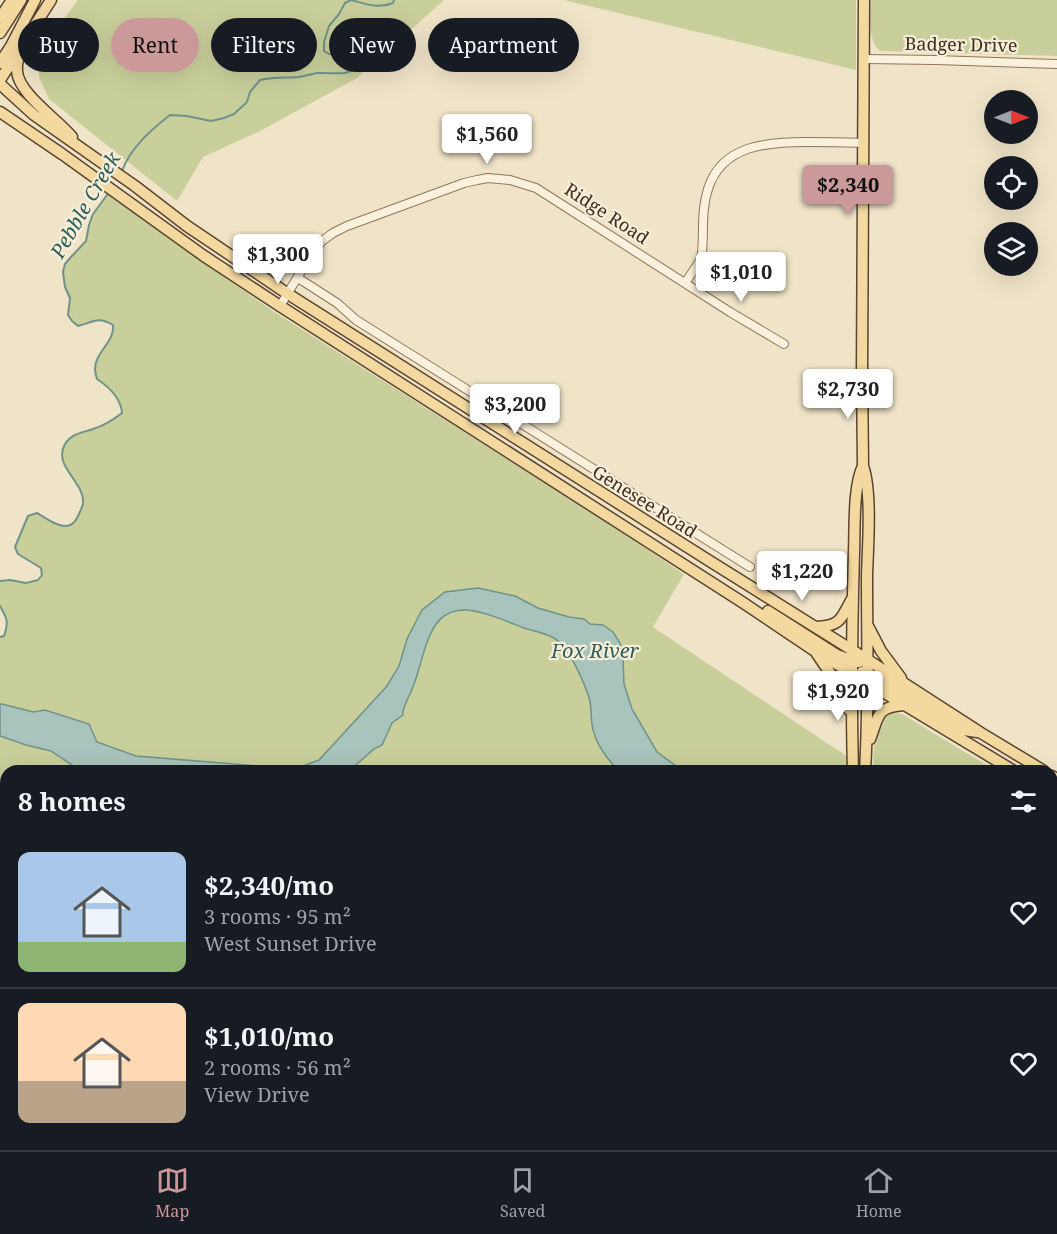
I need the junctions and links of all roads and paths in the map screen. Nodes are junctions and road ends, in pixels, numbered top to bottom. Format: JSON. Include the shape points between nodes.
{"nodes":[{"id":1,"x":12,"y":0,"type":"edge"},
{"id":2,"x":21,"y":0,"type":"edge"},
{"id":3,"x":35,"y":0,"type":"edge"},
{"id":4,"x":51,"y":0,"type":"edge"},
{"id":5,"x":864,"y":0,"type":"edge"},
{"id":6,"x":0,"y":18,"type":"edge"},
{"id":7,"x":39,"y":18,"type":"edge"},
{"id":8,"x":0,"y":33,"type":"edge"},
{"id":9,"x":18,"y":51,"type":"edge"},
{"id":10,"x":18,"y":58,"type":"edge"},
{"id":11,"x":864,"y":59,"type":"junction"},
{"id":12,"x":0,"y":63,"type":"edge"},
{"id":13,"x":1057,"y":64,"type":"edge"},
{"id":14,"x":0,"y":82,"type":"edge"},
{"id":15,"x":0,"y":112,"type":"edge"},
{"id":16,"x":0,"y":122,"type":"edge"},
{"id":17,"x":19,"y":126,"type":"junction"},
{"id":18,"x":863,"y":143,"type":"junction"},
{"id":19,"x":81,"y":149,"type":"junction"},
{"id":20,"x":298,"y":278,"type":"junction"},
{"id":21,"x":685,"y":283,"type":"junction"},
{"id":22,"x":288,"y":294,"type":"junction"},
{"id":23,"x":280,"y":306,"type":"junction"},
{"id":24,"x":784,"y":344,"type":"dead end"},
{"id":25,"x":862,"y":466,"type":"junction"},
{"id":26,"x":750,"y":567,"type":"dead end"},
{"id":27,"x":853,"y":596,"type":"junction"},
{"id":28,"x":742,"y":602,"type":"junction"},
{"id":29,"x":868,"y":624,"type":"junction"},
{"id":30,"x":816,"y":627,"type":"junction"},
{"id":31,"x":815,"y":651,"type":"junction"},
{"id":32,"x":853,"y":656,"type":"junction"},
{"id":33,"x":868,"y":660,"type":"junction"},
{"id":34,"x":853,"y":673,"type":"junction"},
{"id":35,"x":867,"y":677,"type":"junction"},
{"id":36,"x":905,"y":684,"type":"junction"},
{"id":37,"x":904,"y":705,"type":"junction"},
{"id":38,"x":852,"y":721,"type":"junction"},
{"id":39,"x":981,"y":733,"type":"junction"},
{"id":40,"x":867,"y":746,"type":"junction"},
{"id":41,"x":853,"y":765,"type":"edge"},
{"id":42,"x":865,"y":765,"type":"edge"},
{"id":43,"x":1004,"y":765,"type":"edge"},
{"id":44,"x":1034,"y":765,"type":"edge"}],
"edges":[{"from":1,"to":6,"type":"main road"},
{"from":2,"to":8,"type":"main road"},
{"from":3,"to":12,"type":"main road"},
{"from":4,"to":7,"type":"main road"},
{"from":5,"to":11,"type":"main road"},
{"from":9,"to":14,"type":"main road"},
{"from":10,"to":19,"type":"main road","via":[[20,82]]},
{"from":11,"to":13,"type":"street","name":"Badger Drive"},
{"from":11,"to":18,"type":"main road"},
{"from":14,"to":19,"type":"main road","name":"Genesee Road","via":[[34,115]]},
{"from":15,"to":17,"type":"main road","name":"Genesee Road"},
{"from":16,"to":17,"type":"main road"},
{"from":17,"to":23,"type":"main road","name":"Genesee Road"},
{"from":18,"to":21,"type":"street","via":[[762,144],[726,161],[708,186],[702,253]]},
{"from":18,"to":25,"type":"main road"},
{"from":19,"to":22,"type":"main road","name":"Genesee Road"},
{"from":20,"to":21,"type":"street","name":"Ridge Road","via":[[322,241],[347,226],[464,183],[499,178],[536,188]]},
{"from":20,"to":22,"type":"street","name":"Ridge Road"},
{"from":20,"to":26,"type":"street","name":"Genesee Road","via":[[356,320]]},
{"from":21,"to":24,"type":"street","name":"Ridge Road"},
{"from":22,"to":23,"type":"street","name":"Ridge Road"},
{"from":22,"to":30,"type":"main road","name":"Genesee Road"},
{"from":23,"to":28,"type":"main road","name":"Genesee Road"},
{"from":25,"to":27,"type":"main road","via":[[858,476]]},
{"from":25,"to":29,"type":"main road","via":[[868,512]]},
{"from":27,"to":30,"type":"main road","via":[[838,623]]},
{"from":27,"to":32,"type":"main road"},
{"from":28,"to":31,"type":"main road","name":"Genesee Road"},
{"from":28,"to":32,"type":"main road","via":[[758,605],[837,655]]},
{"from":29,"to":33,"type":"main road"},
{"from":29,"to":36,"type":"main road","via":[[881,651]]},
{"from":30,"to":32,"type":"main road","name":"Genesee Road"},
{"from":31,"to":34,"type":"main road","name":"Genesee Road"},
{"from":31,"to":38,"type":"main road","via":[[841,689]]},
{"from":32,"to":33,"type":"main road","name":"Genesee Road"},
{"from":32,"to":34,"type":"main road"},
{"from":33,"to":35,"type":"main road"},
{"from":33,"to":36,"type":"main road","name":"Genesee Road"},
{"from":34,"to":35,"type":"main road","name":"Genesee Road"},
{"from":34,"to":38,"type":"main road"},
{"from":35,"to":37,"type":"main road","name":"Genesee Road"},
{"from":35,"to":39,"type":"main road","via":[[884,681],[958,729]]},
{"from":35,"to":40,"type":"main road"},
{"from":36,"to":39,"type":"main road","name":"Genesee Road"},
{"from":37,"to":40,"type":"main road","via":[[882,711]]},
{"from":37,"to":43,"type":"main road","name":"Genesee Road"},
{"from":38,"to":41,"type":"main road"},
{"from":39,"to":44,"type":"main road","name":"Genesee Road"},
{"from":40,"to":42,"type":"main road"}]}
